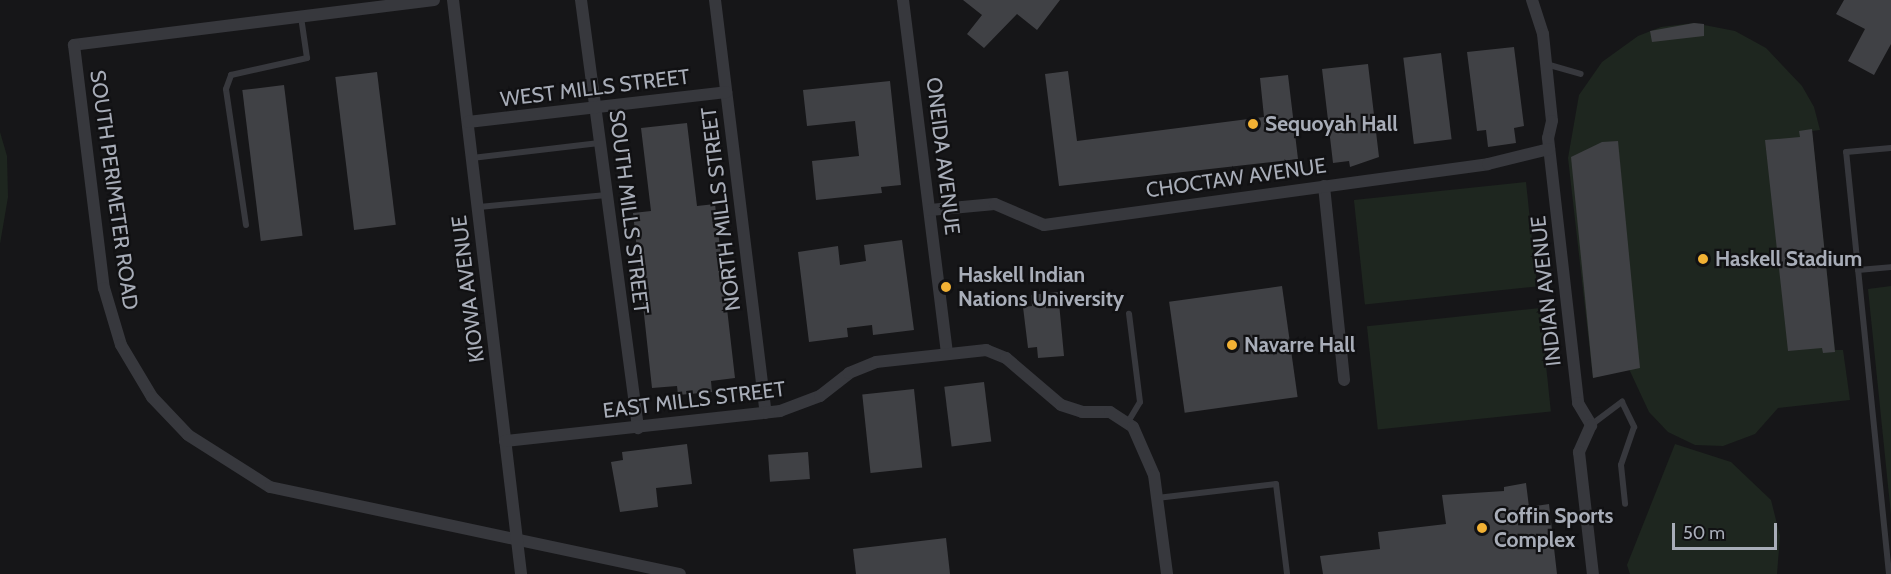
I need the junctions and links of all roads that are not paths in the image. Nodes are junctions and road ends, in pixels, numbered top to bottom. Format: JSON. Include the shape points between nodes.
{"nodes":[{"id":1,"x":434,"y":0,"type":"edge"},
{"id":2,"x":453,"y":0,"type":"edge"},
{"id":3,"x":581,"y":0,"type":"edge"},
{"id":4,"x":715,"y":0,"type":"edge"},
{"id":5,"x":903,"y":0,"type":"edge"},
{"id":6,"x":1532,"y":0,"type":"edge"},
{"id":7,"x":301,"y":16,"type":"junction"},
{"id":8,"x":1546,"y":64,"type":"junction"},
{"id":9,"x":1581,"y":74,"type":"dead end"},
{"id":10,"x":726,"y":92,"type":"junction"},
{"id":11,"x":596,"y":107,"type":"junction"},
{"id":12,"x":468,"y":122,"type":"junction"},
{"id":13,"x":600,"y":142,"type":"junction"},
{"id":14,"x":1891,"y":148,"type":"edge"},
{"id":15,"x":1549,"y":149,"type":"junction"},
{"id":16,"x":472,"y":158,"type":"junction"},
{"id":17,"x":1324,"y":186,"type":"junction"},
{"id":18,"x":607,"y":195,"type":"junction"},
{"id":19,"x":478,"y":207,"type":"junction"},
{"id":20,"x":930,"y":210,"type":"junction"},
{"id":21,"x":246,"y":225,"type":"dead end"},
{"id":22,"x":1891,"y":267,"type":"edge"},
{"id":23,"x":1858,"y":270,"type":"junction"},
{"id":24,"x":1129,"y":314,"type":"dead end"},
{"id":25,"x":947,"y":353,"type":"junction"},
{"id":26,"x":1344,"y":380,"type":"dead end"},
{"id":27,"x":766,"y":413,"type":"junction"},
{"id":28,"x":1128,"y":422,"type":"junction"},
{"id":29,"x":1591,"y":425,"type":"junction"},
{"id":30,"x":638,"y":428,"type":"junction"},
{"id":31,"x":505,"y":441,"type":"junction"},
{"id":32,"x":1157,"y":498,"type":"junction"},
{"id":33,"x":1625,"y":504,"type":"dead end"},
{"id":34,"x":516,"y":539,"type":"junction"},
{"id":35,"x":521,"y":574,"type":"edge"},
{"id":36,"x":680,"y":574,"type":"edge"},
{"id":37,"x":1167,"y":574,"type":"edge"},
{"id":38,"x":1287,"y":574,"type":"edge"},
{"id":39,"x":1593,"y":574,"type":"edge"},
{"id":40,"x":1889,"y":574,"type":"edge"}],
"edges":[{"from":1,"to":7,"type":"street"},
{"from":2,"to":12,"type":"street","name":"KIOWA AVENUE"},
{"from":3,"to":11,"type":"street","name":"SOUTH MILLS STREET"},
{"from":4,"to":10,"type":"street","name":"NORTH MILLS STREET"},
{"from":5,"to":20,"type":"street","name":"ONEIDA AVENUE"},
{"from":6,"to":8,"type":"street","name":"INDIAN AVENUE"},
{"from":7,"to":21,"type":"lane","via":[[307,58],[231,75],[226,89]]},
{"from":7,"to":34,"type":"street","name":"SOUTH PERIMETER ROAD","via":[[74,45],[108,308],[128,359],[166,414],[211,453],[284,492]]},
{"from":8,"to":9,"type":"lane"},
{"from":8,"to":15,"type":"street","name":"INDIAN AVENUE","via":[[1552,121]]},
{"from":10,"to":11,"type":"street","name":"WEST MILLS STREET"},
{"from":10,"to":27,"type":"street","name":"NORTH MILLS STREET"},
{"from":11,"to":12,"type":"street","name":"WEST MILLS STREET"},
{"from":11,"to":13,"type":"street","name":"SOUTH MILLS STREET"},
{"from":12,"to":16,"type":"street","name":"KIOWA AVENUE"},
{"from":13,"to":16,"type":"lane"},
{"from":13,"to":18,"type":"street","name":"SOUTH MILLS STREET"},
{"from":14,"to":23,"type":"lane","via":[[1846,152]]},
{"from":15,"to":17,"type":"street","name":"CHOCTAW AVENUE","via":[[1488,164]]},
{"from":15,"to":29,"type":"street","name":"INDIAN AVENUE","via":[[1578,403]]},
{"from":16,"to":19,"type":"street","name":"KIOWA AVENUE"},
{"from":17,"to":20,"type":"street","name":"CHOCTAW AVENUE","via":[[1044,225],[995,204]]},
{"from":17,"to":26,"type":"street"},
{"from":18,"to":19,"type":"lane"},
{"from":18,"to":30,"type":"street","name":"SOUTH MILLS STREET"},
{"from":19,"to":31,"type":"street","name":"KIOWA AVENUE"},
{"from":20,"to":25,"type":"street","name":"ONEIDA AVENUE"},
{"from":22,"to":23,"type":"lane"},
{"from":23,"to":40,"type":"lane"},
{"from":24,"to":28,"type":"lane","via":[[1140,402]]},
{"from":25,"to":27,"type":"street","name":"EAST MILLS STREET","via":[[862,366],[820,396]]},
{"from":25,"to":28,"type":"street","name":"EAST MILLS STREET","via":[[993,352],[1061,405],[1082,412],[1110,412]]},
{"from":27,"to":30,"type":"street","name":"EAST MILLS STREET"},
{"from":28,"to":32,"type":"street","via":[[1154,475]]},
{"from":29,"to":33,"type":"lane","via":[[1622,402],[1634,427],[1621,465]]},
{"from":29,"to":39,"type":"street","via":[[1579,452]]},
{"from":30,"to":31,"type":"street","name":"EAST MILLS STREET"},
{"from":31,"to":34,"type":"street","name":"KIOWA AVENUE"},
{"from":32,"to":37,"type":"street"},
{"from":32,"to":38,"type":"lane","via":[[1276,484]]},
{"from":34,"to":35,"type":"street","name":"KIOWA AVENUE"},
{"from":34,"to":36,"type":"street","name":"SOUTH PERIMETER ROAD"}]}
